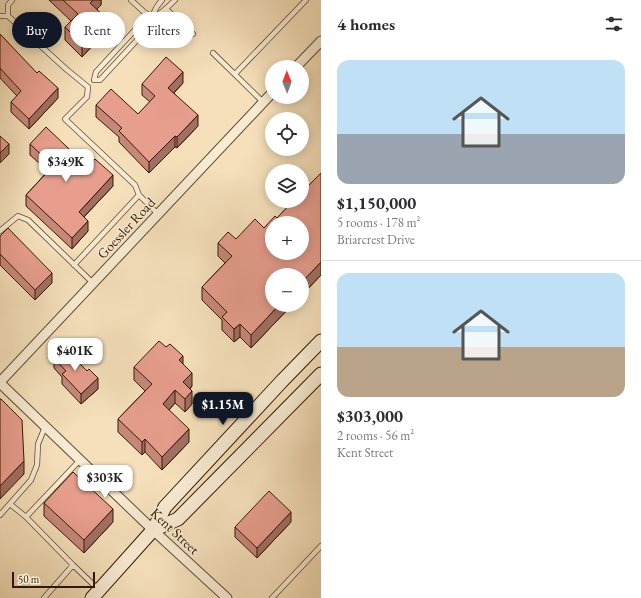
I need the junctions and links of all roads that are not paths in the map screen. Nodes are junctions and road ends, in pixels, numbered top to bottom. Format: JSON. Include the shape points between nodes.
{"nodes":[{"id":1,"x":12,"y":0,"type":"edge"},
{"id":2,"x":131,"y":0,"type":"edge"},
{"id":3,"x":162,"y":0,"type":"edge"},
{"id":4,"x":175,"y":0,"type":"edge"},
{"id":5,"x":306,"y":0,"type":"edge"},
{"id":6,"x":166,"y":9,"type":"junction"},
{"id":7,"x":144,"y":12,"type":"edge"},
{"id":8,"x":154,"y":12,"type":"edge"},
{"id":9,"x":163,"y":12,"type":"edge"},
{"id":10,"x":169,"y":12,"type":"edge"},
{"id":11,"x":0,"y":16,"type":"edge"},
{"id":12,"x":8,"y":16,"type":"junction"},
{"id":13,"x":133,"y":32,"type":"edge"},
{"id":14,"x":321,"y":41,"type":"edge"},
{"id":15,"x":133,"y":45,"type":"edge"},
{"id":16,"x":213,"y":53,"type":"dead end"},
{"id":17,"x":303,"y":60,"type":"edge"},
{"id":18,"x":235,"y":74,"type":"junction"},
{"id":19,"x":94,"y":80,"type":"junction"},
{"id":20,"x":88,"y":86,"type":"junction"},
{"id":21,"x":263,"y":102,"type":"joint"},
{"id":22,"x":139,"y":195,"type":"junction"},
{"id":23,"x":158,"y":214,"type":"junction"},
{"id":24,"x":0,"y":231,"type":"edge"},
{"id":25,"x":74,"y":265,"type":"junction"},
{"id":26,"x":93,"y":283,"type":"junction"},
{"id":27,"x":321,"y":341,"type":"edge"},
{"id":28,"x":320,"y":377,"type":"edge"},
{"id":29,"x":0,"y":383,"type":"edge"},
{"id":30,"x":45,"y":427,"type":"junction"},
{"id":31,"x":80,"y":460,"type":"junction"},
{"id":32,"x":10,"y":504,"type":"junction"},
{"id":33,"x":0,"y":515,"type":"edge"},
{"id":34,"x":26,"y":518,"type":"junction"},
{"id":35,"x":153,"y":530,"type":"junction"},
{"id":36,"x":321,"y":546,"type":"edge"},
{"id":37,"x":73,"y":565,"type":"junction"},
{"id":38,"x":96,"y":594,"type":"edge"},
{"id":39,"x":44,"y":598,"type":"edge"},
{"id":40,"x":227,"y":598,"type":"edge"},
{"id":41,"x":272,"y":598,"type":"edge"}],
"edges":[{"from":1,"to":12,"type":"lane","via":[[8,5]]},
{"from":2,"to":7,"type":"lane"},
{"from":3,"to":8,"type":"lane"},
{"from":4,"to":6,"type":"lane"},
{"from":5,"to":18,"type":"lane"},
{"from":6,"to":9,"type":"lane"},
{"from":6,"to":10,"type":"lane"},
{"from":11,"to":12,"type":"lane"},
{"from":12,"to":20,"type":"lane","via":[[66,70]]},
{"from":13,"to":19,"type":"lane","via":[[96,72]]},
{"from":14,"to":17,"type":"street"},
{"from":15,"to":19,"type":"lane","via":[[100,80]]},
{"from":16,"to":18,"type":"lane"},
{"from":18,"to":21,"type":"lane"},
{"from":19,"to":20,"type":"lane"},
{"from":20,"to":22,"type":"lane","via":[[87,97],[65,119],[135,185]]},
{"from":21,"to":23,"type":"street","name":"Goessler Road"},
{"from":22,"to":23,"type":"lane"},
{"from":22,"to":25,"type":"lane"},
{"from":23,"to":26,"type":"street","name":"Goessler Road"},
{"from":24,"to":25,"type":"lane","via":[[18,216],[28,220]]},
{"from":25,"to":26,"type":"lane"},
{"from":26,"to":29,"type":"street","name":"Goessler Road"},
{"from":27,"to":35,"type":"main road","via":[[165,507]]},
{"from":28,"to":35,"type":"main road","via":[[178,519]]},
{"from":29,"to":30,"type":"street","name":"Kent Street"},
{"from":30,"to":31,"type":"street","name":"Kent Street"},
{"from":30,"to":32,"type":"lane","via":[[38,444],[37,464],[31,480]]},
{"from":31,"to":34,"type":"lane"},
{"from":31,"to":35,"type":"street","name":"Kent Street"},
{"from":32,"to":33,"type":"lane"},
{"from":32,"to":34,"type":"lane"},
{"from":34,"to":37,"type":"lane"},
{"from":35,"to":38,"type":"main road"},
{"from":35,"to":40,"type":"street","name":"Kent Street"},
{"from":36,"to":41,"type":"lane"},
{"from":37,"to":38,"type":"lane"},
{"from":37,"to":39,"type":"lane"}]}
